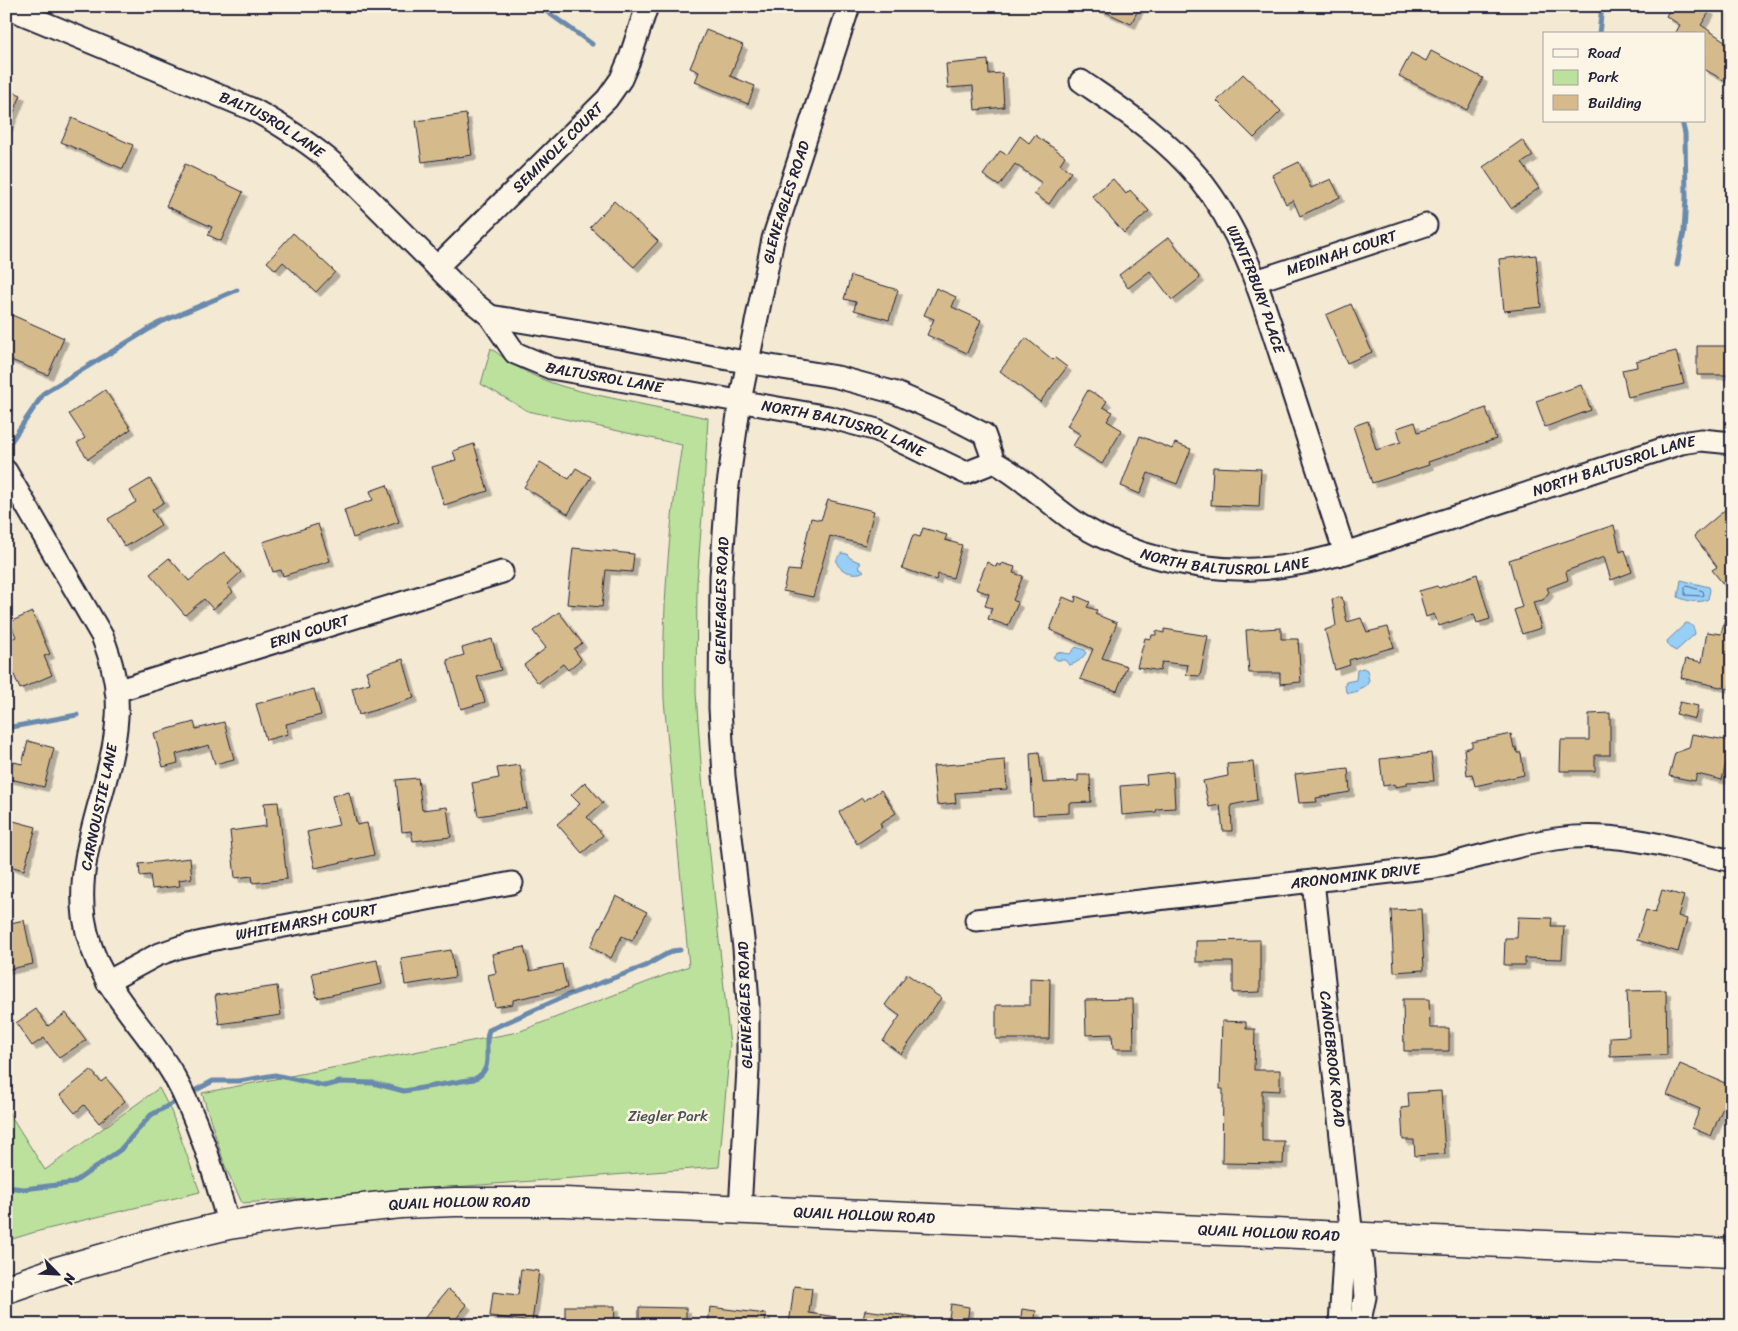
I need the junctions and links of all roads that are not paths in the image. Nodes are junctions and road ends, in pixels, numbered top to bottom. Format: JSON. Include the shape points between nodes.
{"nodes":[{"id":1,"x":647,"y":6,"type":"edge"},
{"id":2,"x":849,"y":6,"type":"edge"},
{"id":3,"x":6,"y":7,"type":"edge"},
{"id":4,"x":1081,"y":81,"type":"dead end"},
{"id":5,"x":1426,"y":225,"type":"dead end"},
{"id":6,"x":437,"y":266,"type":"junction"},
{"id":7,"x":1256,"y":281,"type":"junction"},
{"id":8,"x":490,"y":316,"type":"junction"},
{"id":9,"x":748,"y":362,"type":"junction"},
{"id":10,"x":740,"y":401,"type":"junction"},
{"id":11,"x":1732,"y":443,"type":"edge"},
{"id":12,"x":994,"y":462,"type":"junction"},
{"id":13,"x":6,"y":471,"type":"edge"},
{"id":14,"x":1344,"y":553,"type":"junction"},
{"id":15,"x":502,"y":572,"type":"dead end"},
{"id":16,"x":116,"y":691,"type":"junction"},
{"id":17,"x":1732,"y":860,"type":"edge"},
{"id":18,"x":1313,"y":881,"type":"junction"},
{"id":19,"x":512,"y":883,"type":"dead end"},
{"id":20,"x":976,"y":920,"type":"dead end"},
{"id":21,"x":107,"y":982,"type":"junction"},
{"id":22,"x":740,"y":1210,"type":"junction"},
{"id":23,"x":229,"y":1225,"type":"junction"},
{"id":24,"x":1352,"y":1237,"type":"junction"},
{"id":25,"x":1732,"y":1253,"type":"edge"},
{"id":26,"x":6,"y":1289,"type":"edge"},
{"id":27,"x":1340,"y":1325,"type":"edge"},
{"id":28,"x":1359,"y":1325,"type":"edge"}],
"edges":[{"from":1,"to":6,"type":"street","name":"SEMINOLE COURT","via":[[621,79],[606,99]]},
{"from":2,"to":9,"type":"street","name":"GLENEAGLES ROAD","via":[[773,239]]},
{"from":3,"to":6,"type":"street","name":"BALTUSROL LANE","via":[[279,123],[314,146],[335,165]]},
{"from":4,"to":7,"type":"street","name":"WINTERBURY PLACE","via":[[1146,126],[1197,176],[1237,236]]},
{"from":5,"to":7,"type":"street","name":"MEDINAH COURT"},
{"from":6,"to":8,"type":"street","name":"BALTUSROL LANE"},
{"from":7,"to":14,"type":"street","name":"WINTERBURY PLACE"},
{"from":8,"to":9,"type":"street","name":"BALTUSROL LANE"},
{"from":8,"to":10,"type":"street","name":"BALTUSROL LANE","via":[[515,353],[551,368]]},
{"from":9,"to":10,"type":"street","name":"GLENEAGLES ROAD"},
{"from":9,"to":12,"type":"street","name":"BALTUSROL LANE","via":[[837,377],[896,393],[984,434]]},
{"from":10,"to":12,"type":"street","name":"NORTH BALTUSROL LANE","via":[[830,417],[877,430],[966,473]]},
{"from":10,"to":22,"type":"street","name":"GLENEAGLES ROAD","via":[[725,510],[719,656],[724,776],[748,1004]]},
{"from":11,"to":14,"type":"street","name":"NORTH BALTUSROL LANE","via":[[1701,440],[1681,443]]},
{"from":12,"to":14,"type":"street","name":"NORTH BALTUSROL LANE","via":[[1082,526],[1147,554],[1216,568],[1254,569]]},
{"from":13,"to":16,"type":"street","name":"CARNOUSTIE LANE","via":[[102,636]]},
{"from":15,"to":16,"type":"street","name":"ERIN COURT"},
{"from":16,"to":21,"type":"street","name":"CARNOUSTIE LANE","via":[[118,716],[114,744],[90,839],[83,891],[84,918],[91,946]]},
{"from":17,"to":18,"type":"street","name":"ARONOMINK DRIVE","via":[[1638,840],[1558,838],[1434,867]]},
{"from":18,"to":20,"type":"street","name":"ARONOMINK DRIVE"},
{"from":18,"to":24,"type":"street","name":"CANOEBROOK ROAD"},
{"from":19,"to":21,"type":"street","name":"WHITEMARSH COURT","via":[[204,941],[158,955]]},
{"from":21,"to":23,"type":"street","name":"CARNOUSTIE LANE","via":[[158,1051],[188,1103],[211,1161]]},
{"from":22,"to":23,"type":"main road","name":"QUAIL HOLLOW ROAD","via":[[564,1202],[455,1202],[373,1207]]},
{"from":22,"to":24,"type":"main road","name":"QUAIL HOLLOW ROAD"},
{"from":23,"to":26,"type":"main road","name":"QUAIL HOLLOW ROAD","via":[[170,1238]]},
{"from":24,"to":25,"type":"main road","name":"QUAIL HOLLOW ROAD"},
{"from":24,"to":27,"type":"street","name":"CANOEBROOK ROAD","via":[[1344,1257]]},
{"from":24,"to":28,"type":"street","name":"CANOEBROOK ROAD","via":[[1362,1258],[1365,1297]]}]}
